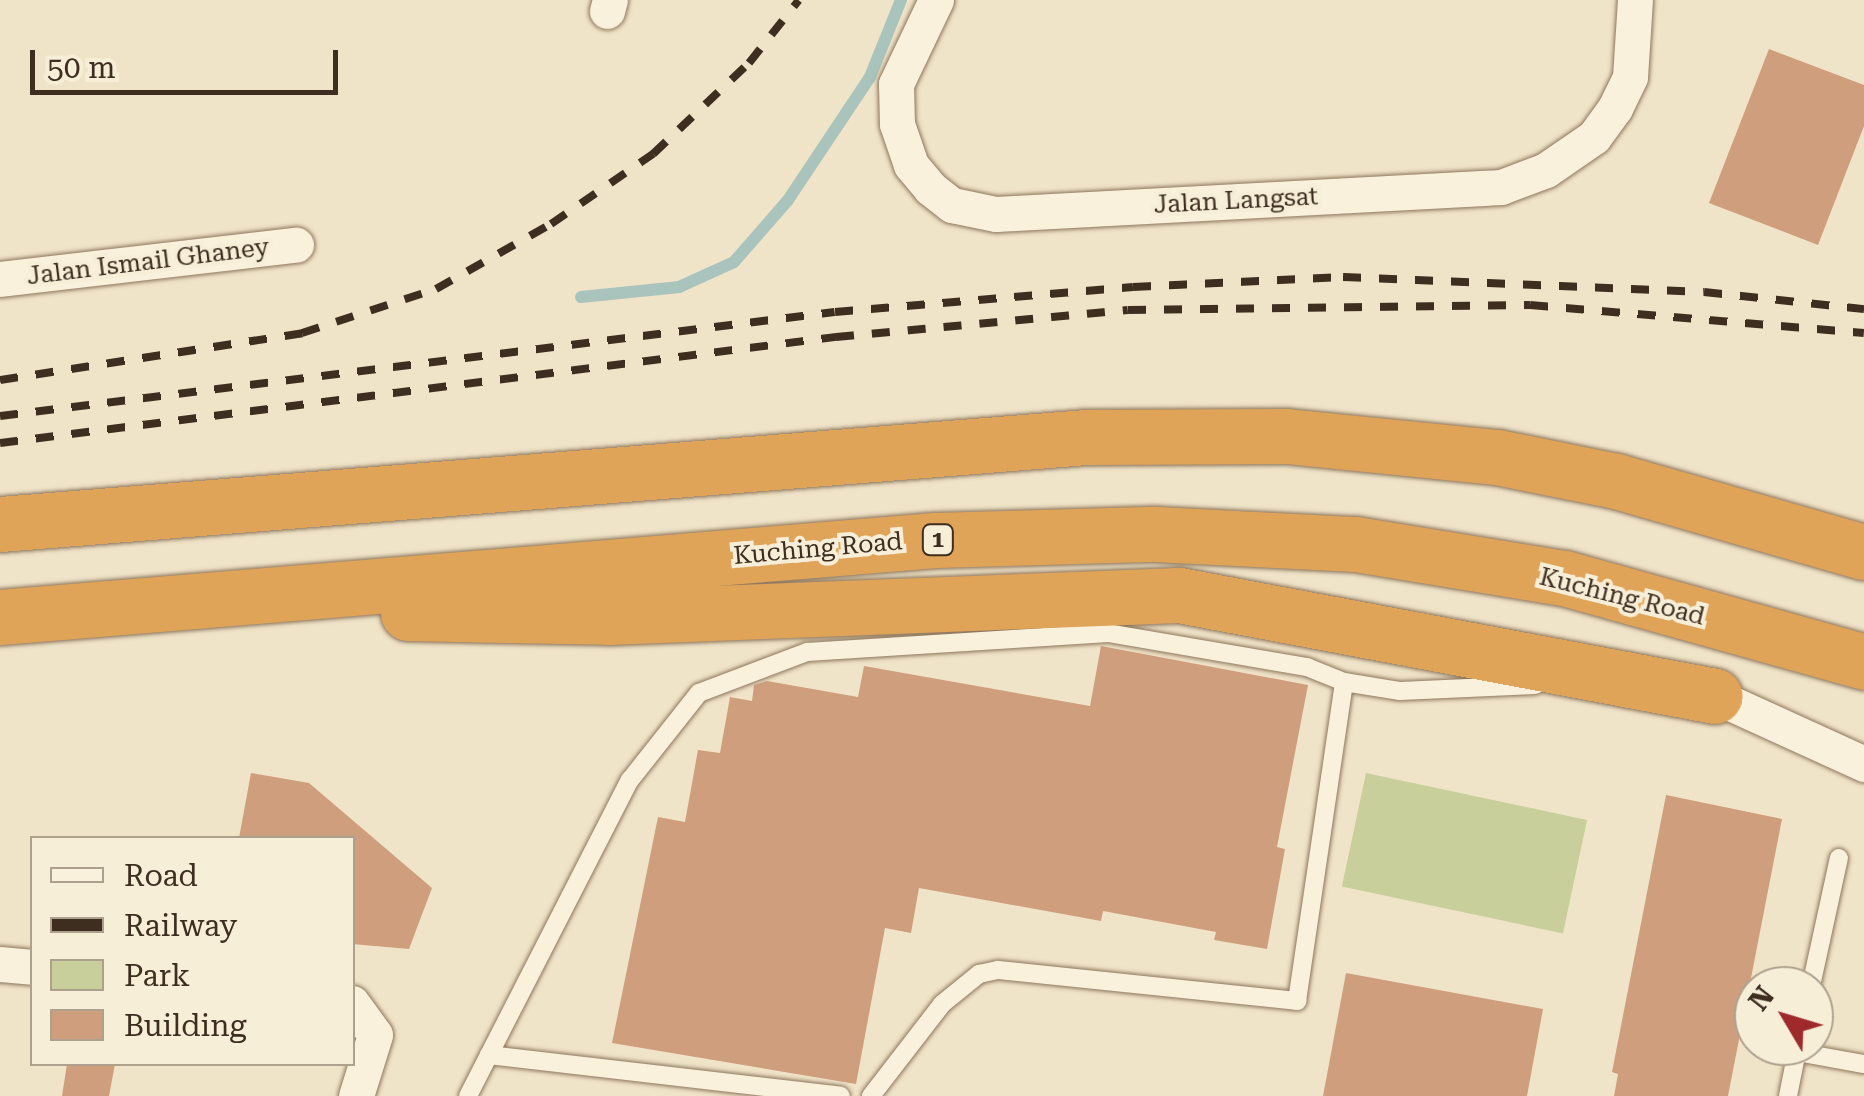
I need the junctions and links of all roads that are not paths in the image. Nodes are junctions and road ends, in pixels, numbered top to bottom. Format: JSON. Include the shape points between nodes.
{"nodes":[{"id":1,"x":936,"y":0,"type":"edge"},
{"id":2,"x":1635,"y":0,"type":"edge"},
{"id":3,"x":296,"y":245,"type":"dead end"},
{"id":4,"x":0,"y":280,"type":"edge"},
{"id":5,"x":0,"y":524,"type":"edge"},
{"id":6,"x":1864,"y":552,"type":"edge"},
{"id":7,"x":87,"y":608,"type":"junction"},
{"id":8,"x":0,"y":618,"type":"edge"},
{"id":9,"x":1864,"y":662,"type":"edge"},
{"id":10,"x":1344,"y":682,"type":"junction"},
{"id":11,"x":1715,"y":696,"type":"junction"},
{"id":12,"x":1864,"y":764,"type":"edge"},
{"id":13,"x":1838,"y":858,"type":"dead end"},
{"id":14,"x":0,"y":964,"type":"edge"},
{"id":15,"x":1815,"y":966,"type":"edge"},
{"id":16,"x":30,"y":967,"type":"edge"},
{"id":17,"x":355,"y":1007,"type":"edge"},
{"id":18,"x":488,"y":1055,"type":"junction"},
{"id":19,"x":1834,"y":1057,"type":"edge"},
{"id":20,"x":1864,"y":1064,"type":"edge"},
{"id":21,"x":1794,"y":1066,"type":"edge"},
{"id":22,"x":356,"y":1096,"type":"edge"},
{"id":23,"x":468,"y":1096,"type":"edge"},
{"id":24,"x":842,"y":1096,"type":"edge"},
{"id":25,"x":872,"y":1096,"type":"edge"},
{"id":26,"x":1788,"y":1096,"type":"edge"}],
"edges":[{"from":1,"to":2,"type":"street","name":"Jalan Langsat","via":[[896,84],[897,124],[911,165],[930,188],[952,205],[996,214],[1501,188],[1546,170],[1604,122],[1630,77]]},
{"from":3,"to":4,"type":"street","name":"Jalan Ismail Ghaney"},
{"from":5,"to":6,"type":"highway","via":[[1086,437],[1286,436],[1496,457],[1599,477]]},
{"from":7,"to":8,"type":"highway","name":"Kuching Road","number":"1"},
{"from":7,"to":9,"type":"highway","name":"Kuching Road","number":"1","via":[[934,540],[1156,534],[1356,544],[1564,578]]},
{"from":7,"to":11,"type":"highway","via":[[608,617],[1179,595]]},
{"from":10,"to":11,"type":"lane","via":[[1400,691],[1532,684]]},
{"from":10,"to":18,"type":"lane","via":[[1307,667],[1108,633],[807,652],[699,693],[630,780]]},
{"from":10,"to":25,"type":"lane","via":[[1297,1001],[998,970],[980,974],[942,1004]]},
{"from":11,"to":12,"type":"street"},
{"from":13,"to":15,"type":"lane"},
{"from":14,"to":16,"type":"street"},
{"from":17,"to":22,"type":"street","via":[[375,1036]]},
{"from":18,"to":23,"type":"lane"},
{"from":18,"to":24,"type":"lane"},
{"from":19,"to":20,"type":"lane"},
{"from":21,"to":26,"type":"lane"}]}
